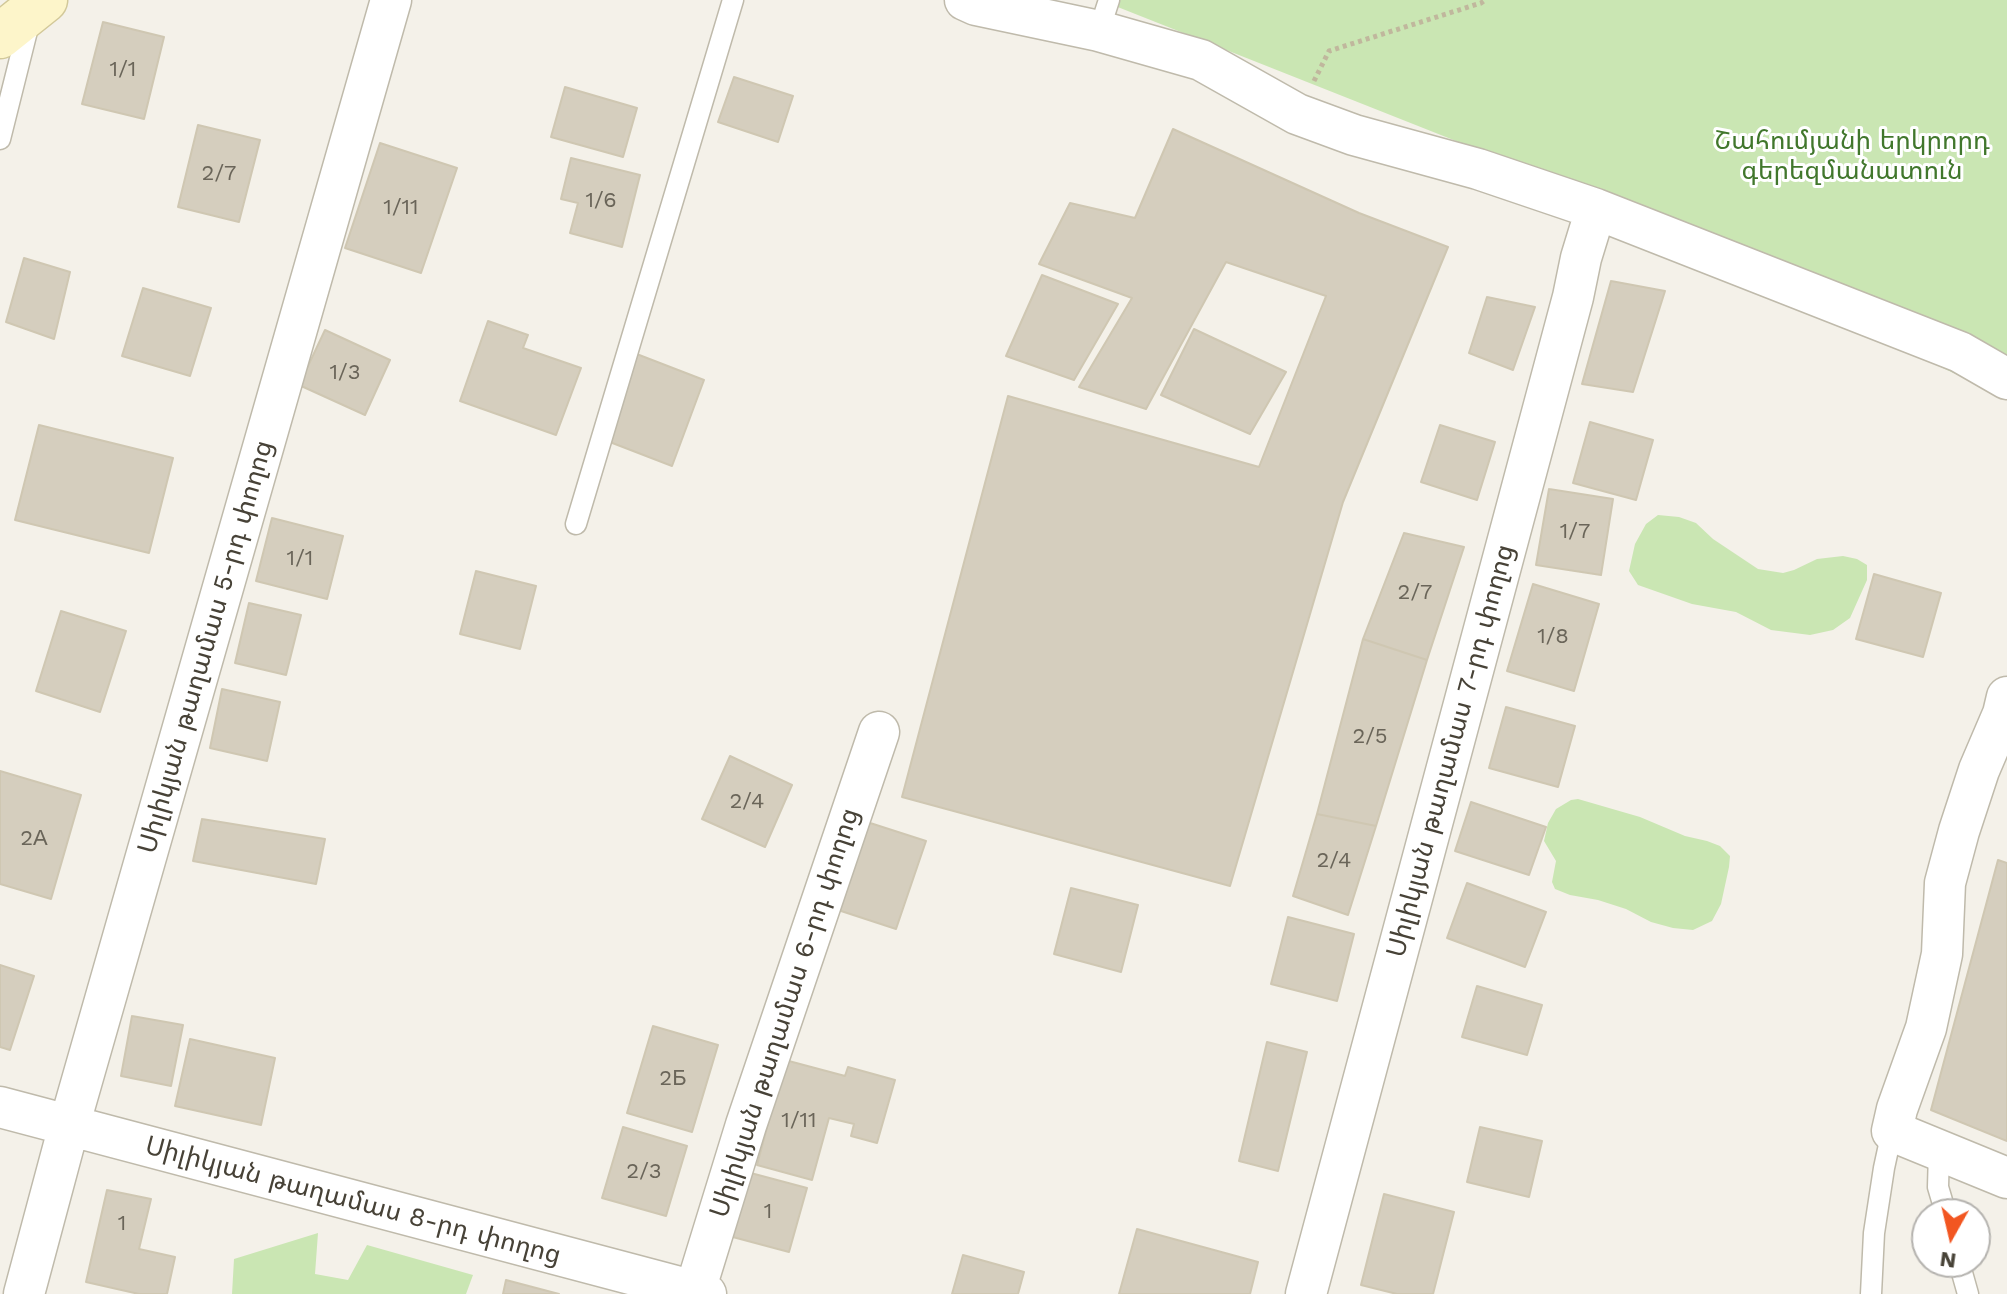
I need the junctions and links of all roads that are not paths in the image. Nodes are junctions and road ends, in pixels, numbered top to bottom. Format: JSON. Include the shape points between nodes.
{"nodes":[{"id":1,"x":391,"y":0,"type":"edge"},
{"id":2,"x":733,"y":0,"type":"edge"},
{"id":3,"x":965,"y":0,"type":"edge"},
{"id":4,"x":26,"y":16,"type":"edge"},
{"id":5,"x":1104,"y":16,"type":"edge"},
{"id":6,"x":0,"y":139,"type":"edge"},
{"id":7,"x":1596,"y":209,"type":"junction"},
{"id":8,"x":2007,"y":379,"type":"edge"},
{"id":9,"x":576,"y":524,"type":"dead end"},
{"id":10,"x":2007,"y":697,"type":"edge"},
{"id":11,"x":879,"y":732,"type":"dead end"},
{"id":12,"x":0,"y":1107,"type":"edge"},
{"id":13,"x":69,"y":1126,"type":"junction"},
{"id":14,"x":1892,"y":1131,"type":"junction"},
{"id":15,"x":1939,"y":1151,"type":"junction"},
{"id":16,"x":2007,"y":1178,"type":"edge"},
{"id":17,"x":1941,"y":1198,"type":"edge"},
{"id":18,"x":698,"y":1293,"type":"edge"},
{"id":19,"x":24,"y":1294,"type":"edge"},
{"id":20,"x":1306,"y":1294,"type":"edge"},
{"id":21,"x":1871,"y":1294,"type":"edge"}],
"edges":[{"from":1,"to":13,"type":"street","name":"Սիլիկյան թաղամաս 5-րդ փողոց"},
{"from":2,"to":9,"type":"lane"},
{"from":3,"to":5,"type":"street"},
{"from":4,"to":6,"type":"lane"},
{"from":5,"to":7,"type":"street","via":[[1201,60],[1297,114]]},
{"from":7,"to":8,"type":"street","via":[[1960,352]]},
{"from":7,"to":20,"type":"street","name":"Սիլիկյան թաղամաս 7-րդ փողոց"},
{"from":10,"to":14,"type":"street","via":[[1945,883],[1942,954],[1926,1028]]},
{"from":11,"to":18,"type":"street","name":"Սիլիկյան թաղամաս 6-րդ փողոց","via":[[746,1125]]},
{"from":12,"to":13,"type":"street","name":"Սիլիկյան թաղամաս 8-րդ փողոց"},
{"from":13,"to":18,"type":"street","name":"Սիլիկյան թաղամաս 8-րդ փողոց"},
{"from":13,"to":19,"type":"street","name":"Սիլիկյան թաղամաս 5-րդ փողոց"},
{"from":14,"to":15,"type":"street"},
{"from":14,"to":21,"type":"lane","via":[[1874,1233]]},
{"from":15,"to":16,"type":"street"},
{"from":15,"to":17,"type":"lane"}]}
